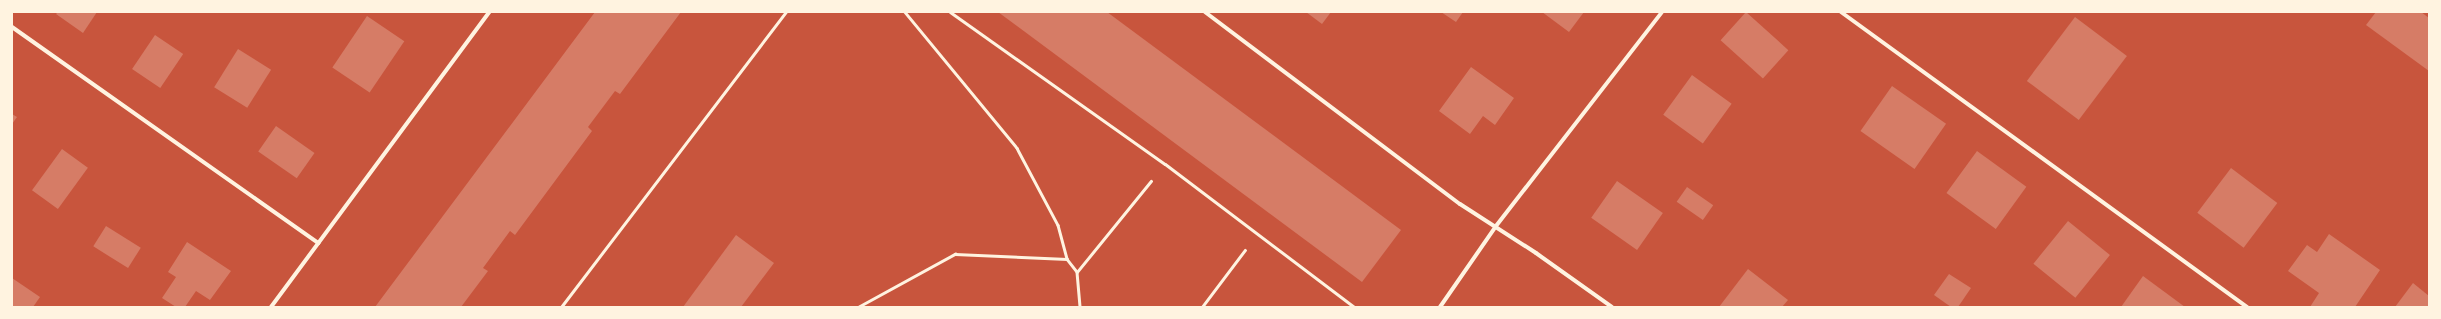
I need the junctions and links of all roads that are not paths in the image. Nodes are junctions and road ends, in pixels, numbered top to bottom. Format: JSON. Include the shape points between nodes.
{"nodes":[{"id":1,"x":489,"y":12,"type":"edge"},
{"id":2,"x":786,"y":12,"type":"edge"},
{"id":3,"x":950,"y":12,"type":"edge"},
{"id":4,"x":1205,"y":12,"type":"edge"},
{"id":5,"x":1662,"y":12,"type":"edge"},
{"id":6,"x":1841,"y":12,"type":"edge"},
{"id":7,"x":12,"y":27,"type":"edge"},
{"id":8,"x":1496,"y":226,"type":"junction"},
{"id":9,"x":318,"y":243,"type":"junction"},
{"id":10,"x":271,"y":307,"type":"edge"},
{"id":11,"x":561,"y":307,"type":"edge"},
{"id":12,"x":1354,"y":307,"type":"edge"},
{"id":13,"x":1440,"y":307,"type":"edge"},
{"id":14,"x":1612,"y":307,"type":"edge"},
{"id":15,"x":2247,"y":307,"type":"edge"}],
"edges":[{"from":1,"to":9,"type":"street"},
{"from":2,"to":11,"type":"lane"},
{"from":3,"to":12,"type":"lane","via":[[1165,164]]},
{"from":4,"to":8,"type":"street","via":[[1460,204]]},
{"from":5,"to":8,"type":"street"},
{"from":6,"to":15,"type":"street"},
{"from":7,"to":9,"type":"street"},
{"from":8,"to":13,"type":"street"},
{"from":8,"to":14,"type":"street"},
{"from":9,"to":10,"type":"street"}]}
